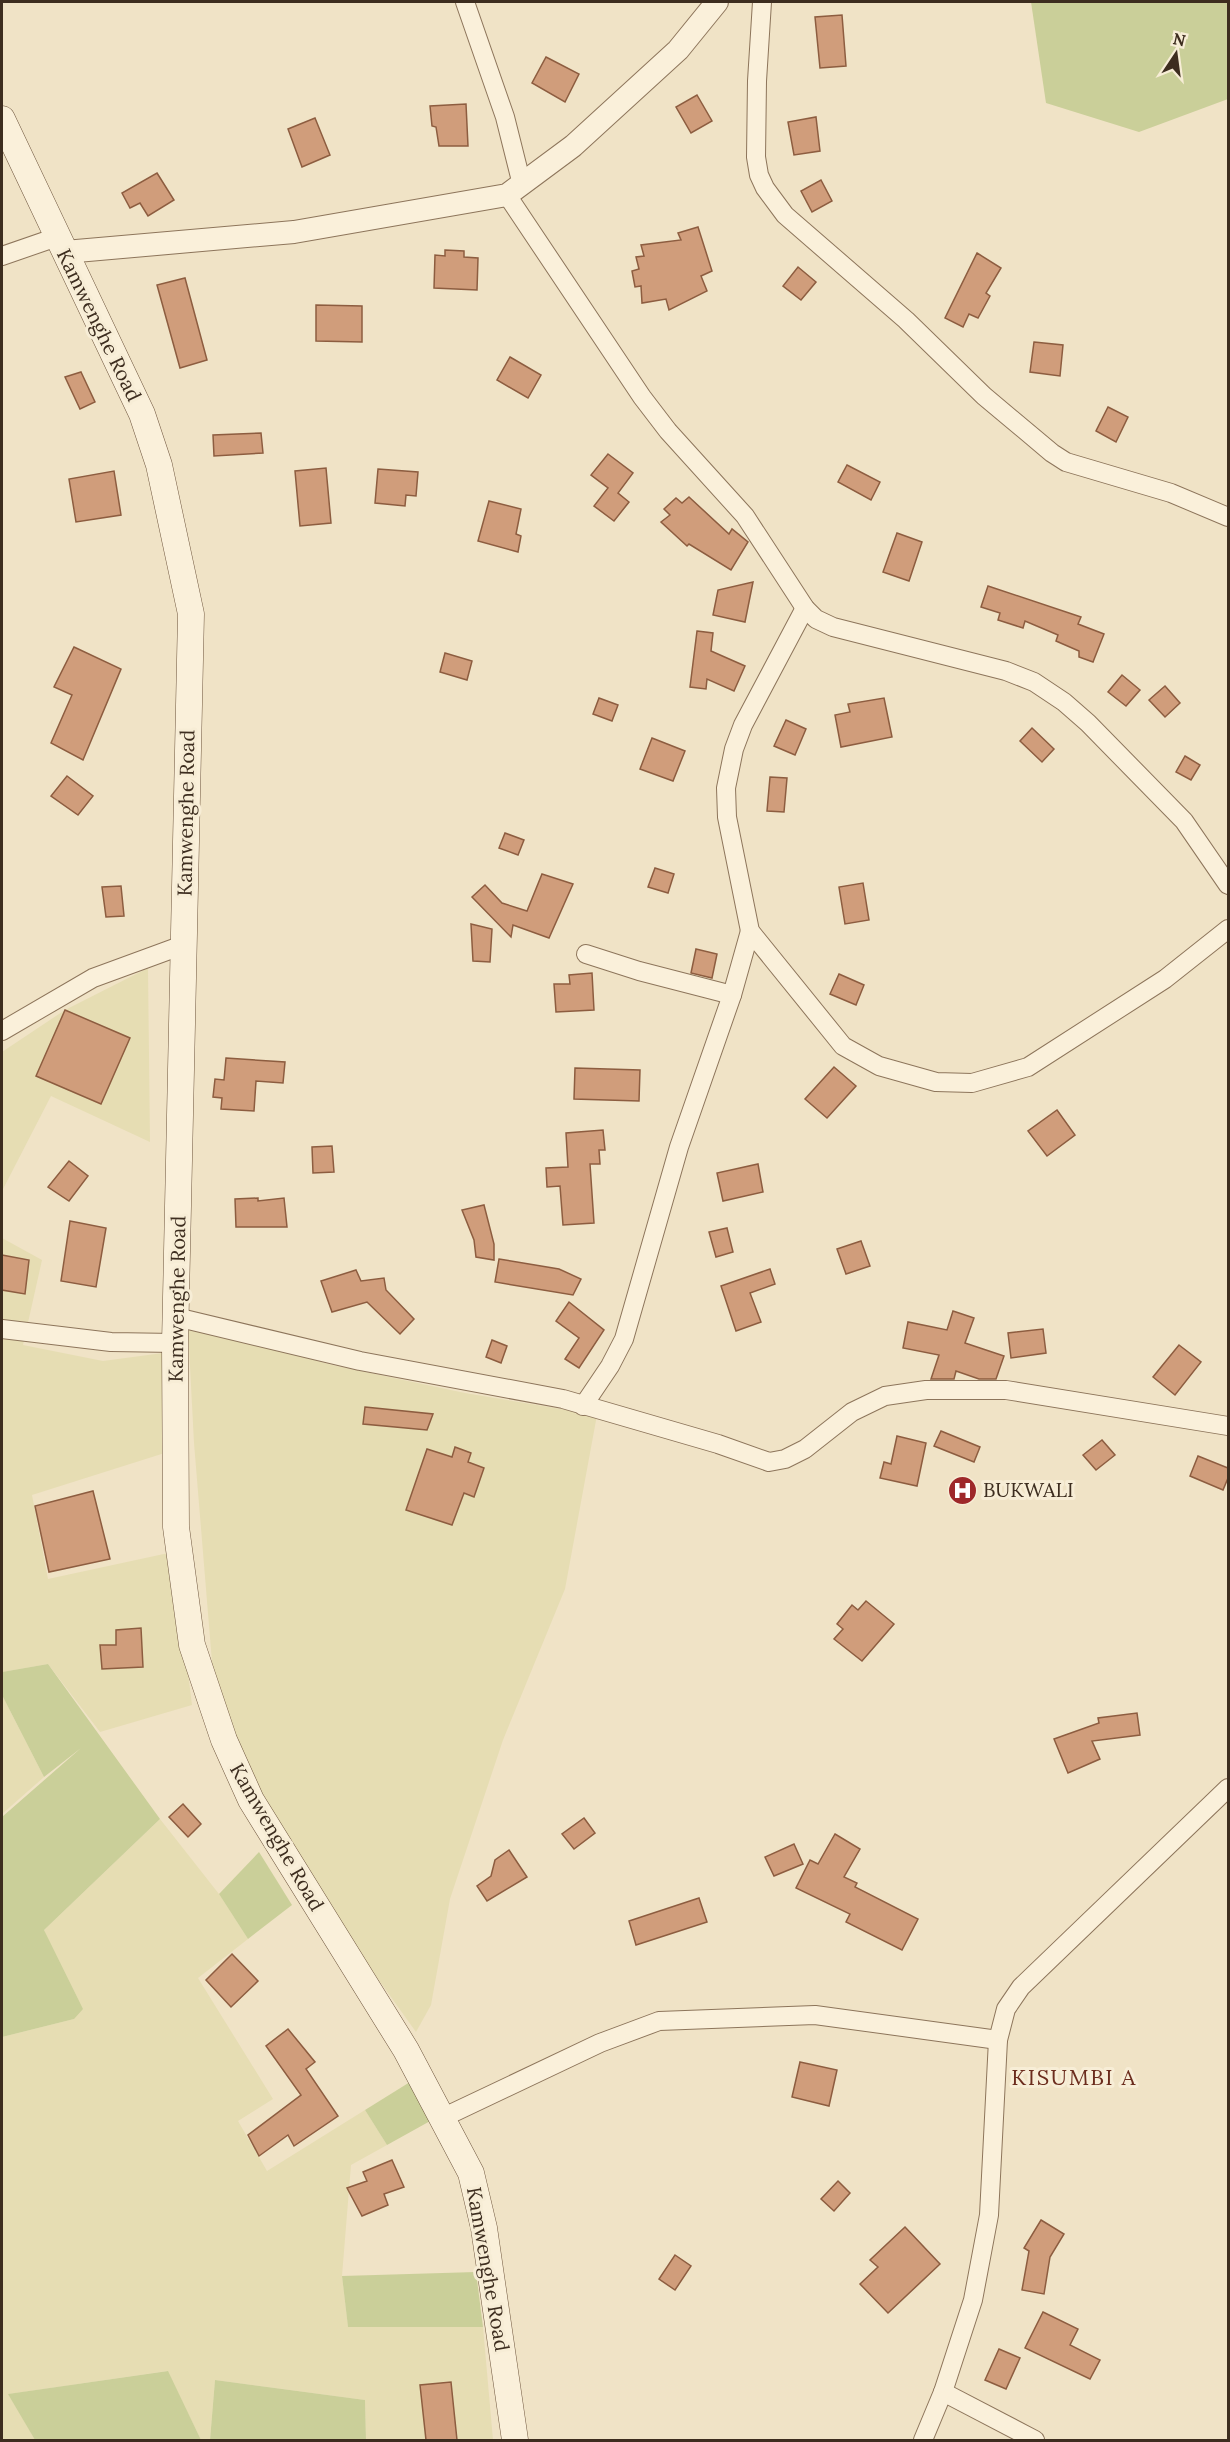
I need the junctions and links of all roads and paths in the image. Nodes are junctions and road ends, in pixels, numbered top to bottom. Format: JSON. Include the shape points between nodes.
{"nodes":[{"id":1,"x":465,"y":2,"type":"edge"},
{"id":2,"x":717,"y":2,"type":"edge"},
{"id":3,"x":762,"y":2,"type":"edge"},
{"id":4,"x":2,"y":119,"type":"edge"},
{"id":5,"x":514,"y":190,"type":"junction"},
{"id":6,"x":61,"y":245,"type":"junction"},
{"id":7,"x":2,"y":256,"type":"edge"},
{"id":8,"x":1228,"y":517,"type":"edge"},
{"id":9,"x":805,"y":608,"type":"junction"},
{"id":10,"x":1228,"y":885,"type":"edge"},
{"id":11,"x":1228,"y":929,"type":"edge"},
{"id":12,"x":750,"y":931,"type":"junction"},
{"id":13,"x":183,"y":945,"type":"junction"},
{"id":14,"x":586,"y":954,"type":"dead end"},
{"id":15,"x":732,"y":995,"type":"junction"},
{"id":16,"x":2,"y":1031,"type":"edge"},
{"id":17,"x":176,"y":1317,"type":"junction"},
{"id":18,"x":2,"y":1329,"type":"edge"},
{"id":19,"x":176,"y":1343,"type":"junction"},
{"id":20,"x":583,"y":1406,"type":"junction"},
{"id":21,"x":1228,"y":1426,"type":"edge"},
{"id":22,"x":1228,"y":1788,"type":"edge"},
{"id":23,"x":998,"y":2040,"type":"junction"},
{"id":24,"x":442,"y":2118,"type":"junction"},
{"id":25,"x":943,"y":2392,"type":"junction"},
{"id":26,"x":515,"y":2440,"type":"edge"},
{"id":27,"x":923,"y":2440,"type":"edge"},
{"id":28,"x":1035,"y":2440,"type":"edge"}],
"edges":[{"from":1,"to":5,"type":"street","via":[[505,117]]},
{"from":2,"to":5,"type":"street","via":[[678,50],[573,146]]},
{"from":3,"to":8,"type":"street","via":[[756,157],[765,188],[785,215],[1052,453],[1066,462],[1172,493]]},
{"from":4,"to":6,"type":"main road","name":"Kamwenghe Road"},
{"from":5,"to":6,"type":"street","via":[[294,232]]},
{"from":5,"to":9,"type":"street","via":[[642,397],[668,432],[745,516]]},
{"from":6,"to":7,"type":"street"},
{"from":6,"to":13,"type":"main road","name":"Kamwenghe Road","via":[[142,414],[164,486],[191,614]]},
{"from":9,"to":10,"type":"street","via":[[833,627],[1006,671],[1034,682],[1088,723],[1184,821]]},
{"from":9,"to":12,"type":"street","via":[[743,725],[726,788],[730,840]]},
{"from":11,"to":12,"type":"street","via":[[1165,979],[1028,1067],[972,1083],[936,1082],[879,1066],[843,1046]]},
{"from":12,"to":15,"type":"street"},
{"from":13,"to":16,"type":"street","via":[[93,978]]},
{"from":13,"to":17,"type":"main road","name":"Kamwenghe Road"},
{"from":14,"to":15,"type":"street"},
{"from":15,"to":20,"type":"street","via":[[679,1147],[624,1339]]},
{"from":17,"to":19,"type":"main road","name":"Kamwenghe Road"},
{"from":17,"to":20,"type":"street","via":[[360,1361]]},
{"from":18,"to":19,"type":"street","via":[[111,1342]]},
{"from":19,"to":24,"type":"main road","name":"Kamwenghe Road","via":[[177,1527],[192,1645],[224,1740],[251,1800],[406,2050]]},
{"from":20,"to":21,"type":"street","via":[[769,1462],[805,1449],[852,1412],[885,1396],[926,1390],[1006,1390]]},
{"from":22,"to":23,"type":"street","via":[[1021,1987],[1006,2009]]},
{"from":23,"to":24,"type":"street","via":[[815,2015],[659,2021],[600,2043]]},
{"from":23,"to":25,"type":"street","via":[[989,2215],[973,2300]]},
{"from":24,"to":26,"type":"main road","name":"Kamwenghe Road","via":[[471,2174],[484,2228]]},
{"from":25,"to":27,"type":"street"},
{"from":25,"to":28,"type":"street"}]}
